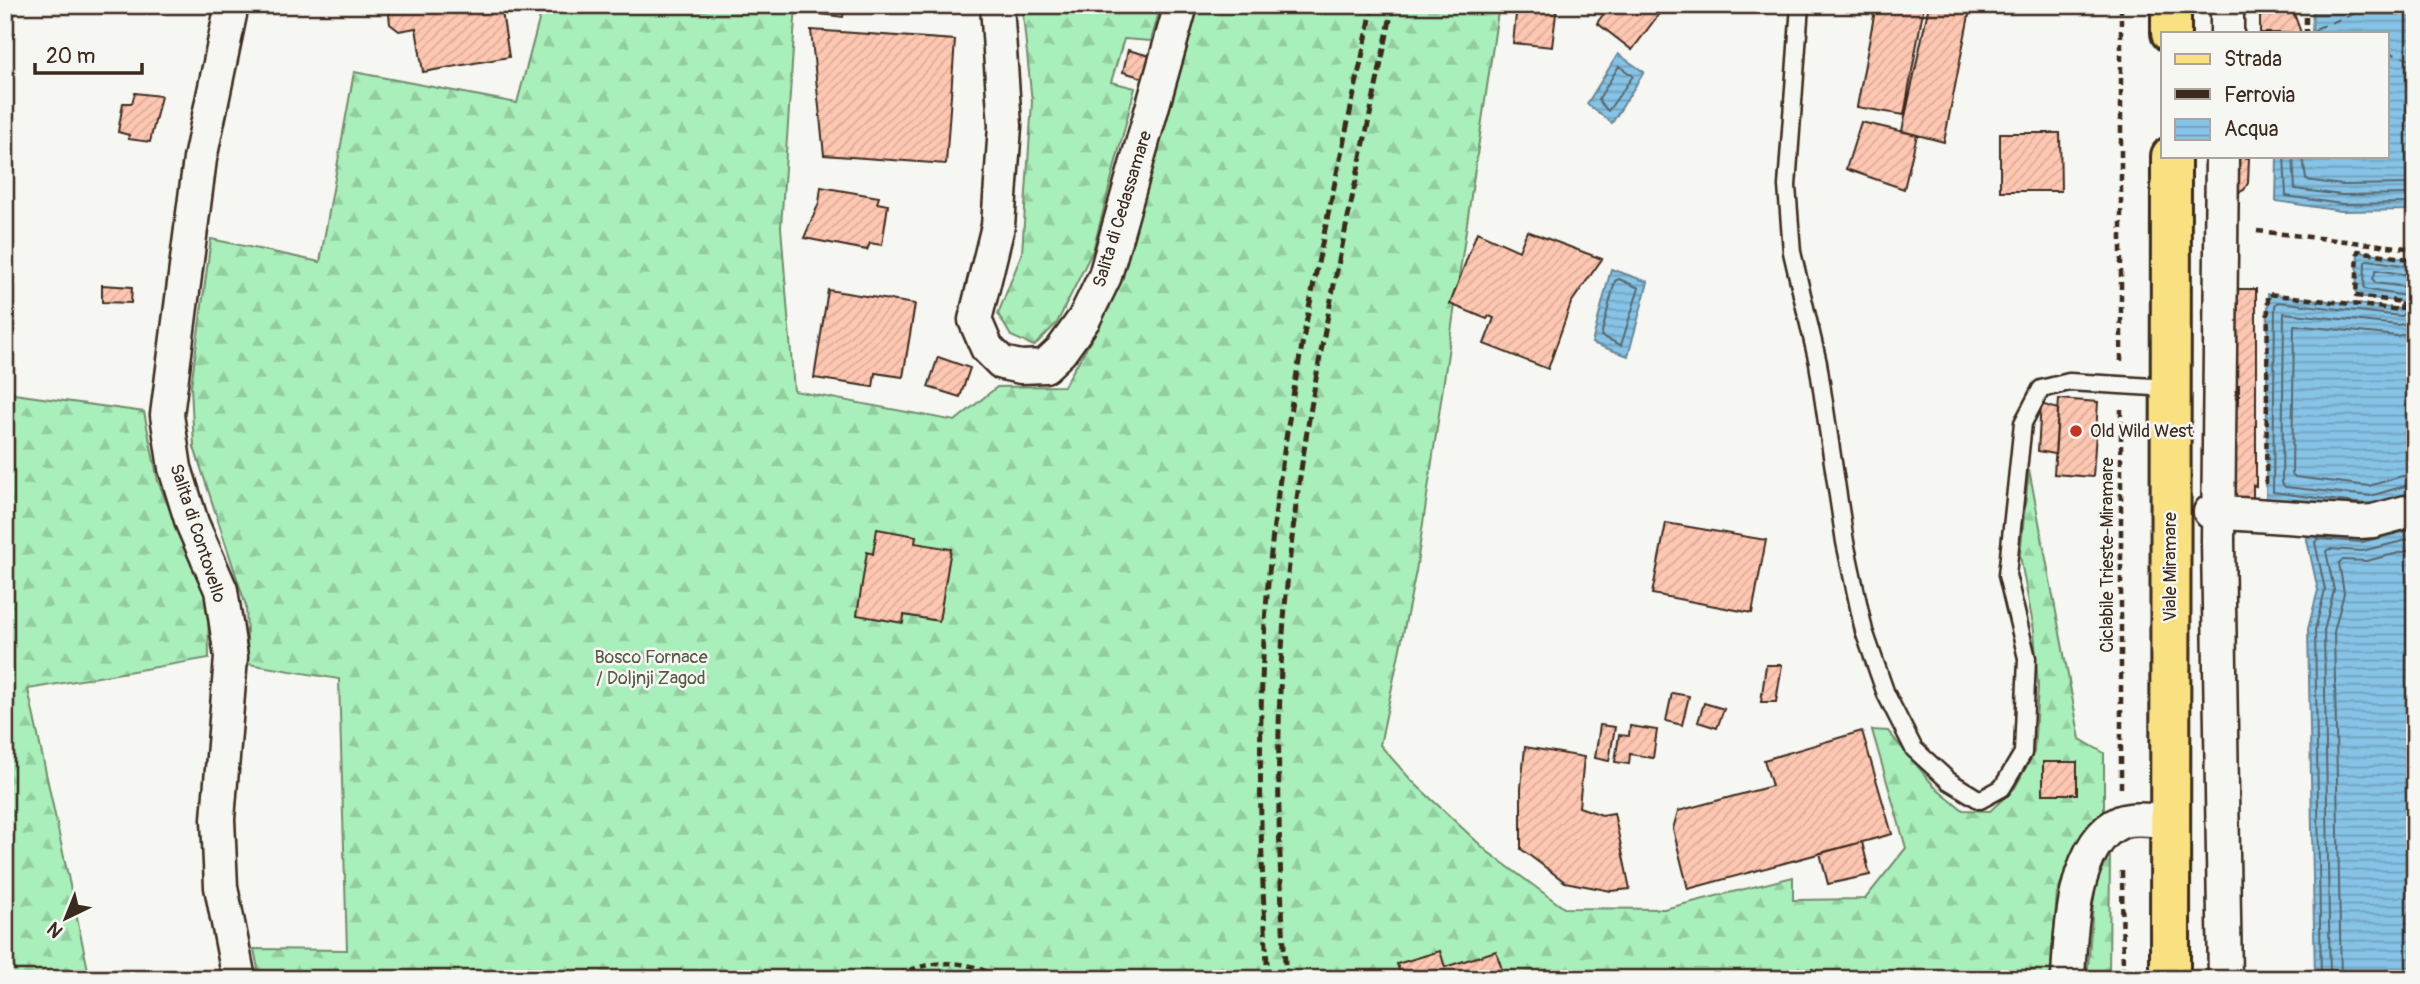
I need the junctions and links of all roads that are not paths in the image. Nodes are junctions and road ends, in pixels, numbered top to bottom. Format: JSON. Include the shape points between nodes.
{"nodes":[{"id":1,"x":232,"y":5,"type":"edge"},
{"id":2,"x":997,"y":5,"type":"edge"},
{"id":3,"x":1181,"y":5,"type":"edge"},
{"id":4,"x":1800,"y":5,"type":"edge"},
{"id":5,"x":2171,"y":5,"type":"edge"},
{"id":6,"x":2227,"y":5,"type":"edge"},
{"id":7,"x":2171,"y":32,"type":"edge"},
{"id":8,"x":2227,"y":32,"type":"edge"},
{"id":9,"x":2171,"y":158,"type":"edge"},
{"id":10,"x":2222,"y":158,"type":"edge"},
{"id":11,"x":2170,"y":388,"type":"junction"},
{"id":12,"x":2215,"y":512,"type":"junction"},
{"id":13,"x":2406,"y":512,"type":"dead end"},
{"id":14,"x":2170,"y":821,"type":"junction"},
{"id":15,"x":239,"y":979,"type":"edge"},
{"id":16,"x":2068,"y":979,"type":"edge"},
{"id":17,"x":2170,"y":979,"type":"edge"},
{"id":18,"x":2225,"y":979,"type":"edge"}],
"edges":[{"from":1,"to":15,"type":"street","name":"Salita di Contovello","via":[[200,159],[167,415],[175,468],[221,590],[230,657],[218,819],[221,887]]},
{"from":2,"to":3,"type":"street","name":"Salita di Cedassamare","via":[[1004,126],[998,226],[975,320],[987,348],[1002,363],[1021,367],[1045,366],[1061,351],[1084,319],[1105,276]]},
{"from":4,"to":11,"type":"lane","via":[[1787,186],[1792,252],[1818,363],[1844,542],[1864,631],[1886,694],[1914,749],[1949,781],[1980,800],[2002,788],[2023,753],[2027,658],[2007,575],[2023,423],[2041,389],[2069,382]]},
{"from":5,"to":7,"type":"main road"},
{"from":6,"to":8,"type":"street"},
{"from":9,"to":11,"type":"main road","name":"Viale Miramare"},
{"from":10,"to":12,"type":"street"},
{"from":11,"to":14,"type":"main road","name":"Viale Miramare"},
{"from":12,"to":13,"type":"street","via":[[2374,522]]},
{"from":12,"to":18,"type":"street"},
{"from":14,"to":16,"type":"street","via":[[2122,822],[2097,842],[2080,874]]},
{"from":14,"to":17,"type":"main road","name":"Viale Miramare"}]}
